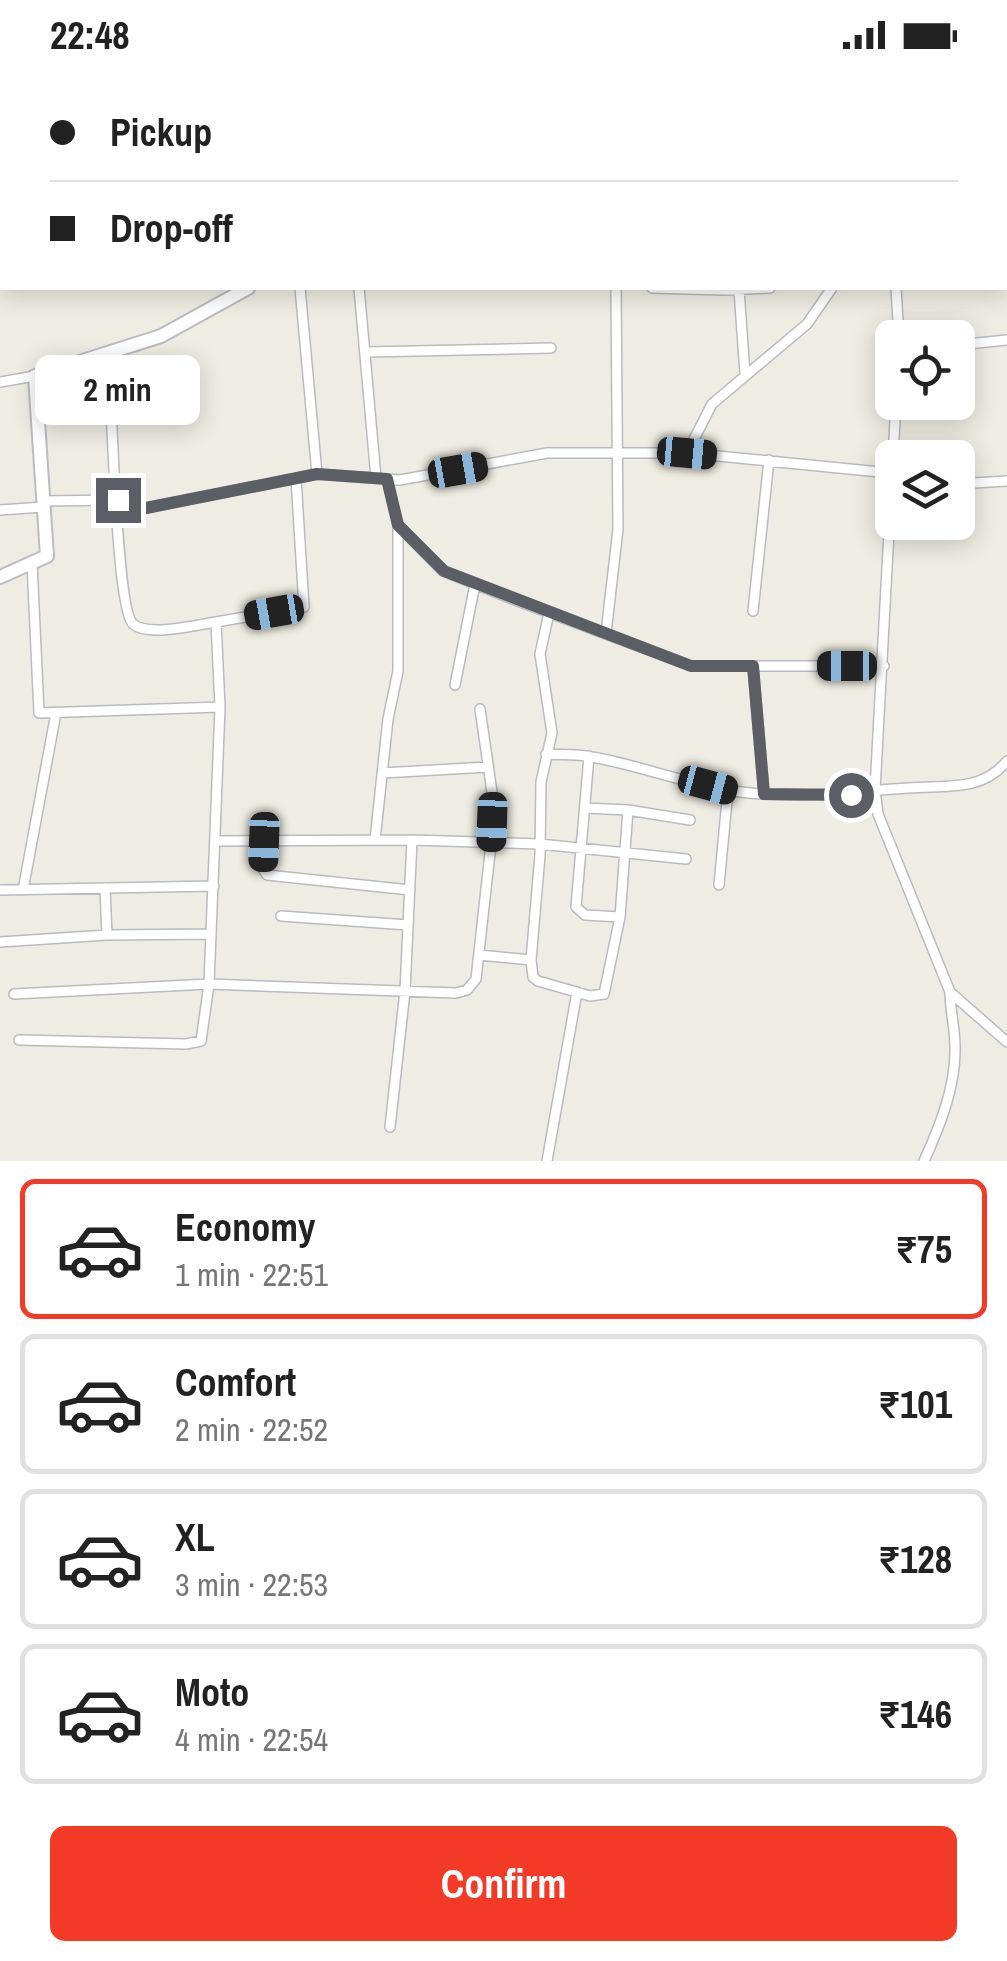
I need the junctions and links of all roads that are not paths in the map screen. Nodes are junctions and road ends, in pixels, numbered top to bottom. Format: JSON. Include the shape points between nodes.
{"nodes":[{"id":1,"x":244,"y":290,"type":"edge"},
{"id":2,"x":300,"y":290,"type":"edge"},
{"id":3,"x":359,"y":290,"type":"edge"},
{"id":4,"x":616,"y":290,"type":"edge"},
{"id":5,"x":738,"y":290,"type":"edge"},
{"id":6,"x":831,"y":290,"type":"edge"},
{"id":7,"x":896,"y":290,"type":"edge"},
{"id":8,"x":898,"y":320,"type":"edge"},
{"id":9,"x":1007,"y":340,"type":"edge"},
{"id":10,"x":975,"y":343,"type":"edge"},
{"id":11,"x":551,"y":348,"type":"dead end"},
{"id":12,"x":367,"y":352,"type":"junction"},
{"id":13,"x":744,"y":374,"type":"junction"},
{"id":14,"x":35,"y":376,"type":"junction"},
{"id":15,"x":0,"y":382,"type":"edge"},
{"id":16,"x":110,"y":394,"type":"dead end"},
{"id":17,"x":618,"y":452,"type":"junction"},
{"id":18,"x":687,"y":453,"type":"junction"},
{"id":19,"x":768,"y":460,"type":"junction"},
{"id":20,"x":875,"y":471,"type":"edge"},
{"id":21,"x":317,"y":474,"type":"junction"},
{"id":22,"x":296,"y":478,"type":"junction"},
{"id":23,"x":382,"y":478,"type":"junction"},
{"id":24,"x":1007,"y":481,"type":"edge"},
{"id":25,"x":975,"y":483,"type":"edge"},
{"id":26,"x":118,"y":500,"type":"junction"},
{"id":27,"x":43,"y":504,"type":"junction"},
{"id":28,"x":0,"y":510,"type":"edge"},
{"id":29,"x":398,"y":525,"type":"junction"},
{"id":30,"x":888,"y":540,"type":"edge"},
{"id":31,"x":32,"y":563,"type":"junction"},
{"id":32,"x":0,"y":577,"type":"edge"},
{"id":33,"x":475,"y":584,"type":"junction"},
{"id":34,"x":753,"y":610,"type":"dead end"},
{"id":35,"x":549,"y":612,"type":"junction"},
{"id":36,"x":216,"y":622,"type":"junction"},
{"id":37,"x":606,"y":633,"type":"junction"},
{"id":38,"x":753,"y":666,"type":"junction"},
{"id":39,"x":884,"y":666,"type":"junction"},
{"id":40,"x":454,"y":685,"type":"dead end"},
{"id":41,"x":220,"y":708,"type":"junction"},
{"id":42,"x":480,"y":709,"type":"dead end"},
{"id":43,"x":56,"y":713,"type":"junction"},
{"id":44,"x":546,"y":754,"type":"junction"},
{"id":45,"x":588,"y":756,"type":"junction"},
{"id":46,"x":1007,"y":761,"type":"edge"},
{"id":47,"x":488,"y":767,"type":"junction"},
{"id":48,"x":382,"y":773,"type":"junction"},
{"id":49,"x":728,"y":790,"type":"junction"},
{"id":50,"x":875,"y":790,"type":"junction"},
{"id":51,"x":764,"y":794,"type":"junction"},
{"id":52,"x":586,"y":808,"type":"junction"},
{"id":53,"x":628,"y":810,"type":"junction"},
{"id":54,"x":690,"y":820,"type":"dead end"},
{"id":55,"x":214,"y":840,"type":"junction"},
{"id":56,"x":375,"y":840,"type":"junction"},
{"id":57,"x":412,"y":840,"type":"junction"},
{"id":58,"x":264,"y":842,"type":"junction"},
{"id":59,"x":491,"y":844,"type":"junction"},
{"id":60,"x":540,"y":844,"type":"junction"},
{"id":61,"x":582,"y":847,"type":"junction"},
{"id":62,"x":624,"y":852,"type":"junction"},
{"id":63,"x":686,"y":858,"type":"dead end"},
{"id":64,"x":719,"y":885,"type":"dead end"},
{"id":65,"x":214,"y":886,"type":"junction"},
{"id":66,"x":104,"y":888,"type":"junction"},
{"id":67,"x":0,"y":890,"type":"edge"},
{"id":68,"x":24,"y":890,"type":"junction"},
{"id":69,"x":410,"y":890,"type":"junction"},
{"id":70,"x":281,"y":916,"type":"dead end"},
{"id":71,"x":620,"y":917,"type":"junction"},
{"id":72,"x":408,"y":925,"type":"junction"},
{"id":73,"x":211,"y":934,"type":"junction"},
{"id":74,"x":107,"y":935,"type":"junction"},
{"id":75,"x":0,"y":942,"type":"edge"},
{"id":76,"x":478,"y":955,"type":"junction"},
{"id":77,"x":531,"y":960,"type":"junction"},
{"id":78,"x":209,"y":984,"type":"junction"},
{"id":79,"x":405,"y":991,"type":"junction"},
{"id":80,"x":576,"y":992,"type":"junction"},
{"id":81,"x":950,"y":992,"type":"junction"},
{"id":82,"x":14,"y":994,"type":"dead end"},
{"id":83,"x":20,"y":1040,"type":"dead end"},
{"id":84,"x":1007,"y":1042,"type":"edge"},
{"id":85,"x":390,"y":1127,"type":"dead end"},
{"id":86,"x":547,"y":1161,"type":"edge"},
{"id":87,"x":924,"y":1161,"type":"edge"}],
"edges":[{"from":1,"to":14,"type":"main road","via":[[160,336]]},
{"from":2,"to":21,"type":"street"},
{"from":3,"to":12,"type":"street"},
{"from":4,"to":17,"type":"street"},
{"from":5,"to":13,"type":"street"},
{"from":6,"to":13,"type":"street","via":[[807,324]]},
{"from":7,"to":8,"type":"street"},
{"from":9,"to":10,"type":"street"},
{"from":11,"to":12,"type":"street"},
{"from":12,"to":23,"type":"street"},
{"from":13,"to":18,"type":"street","via":[[712,404]]},
{"from":14,"to":15,"type":"street"},
{"from":14,"to":27,"type":"main road"},
{"from":16,"to":26,"type":"street"},
{"from":17,"to":18,"type":"street"},
{"from":17,"to":23,"type":"street","via":[[547,453]]},
{"from":17,"to":37,"type":"street","via":[[618,529]]},
{"from":18,"to":19,"type":"street"},
{"from":19,"to":20,"type":"street"},
{"from":19,"to":34,"type":"street"},
{"from":21,"to":22,"type":"street"},
{"from":21,"to":23,"type":"street"},
{"from":22,"to":26,"type":"street","via":[[136,510]]},
{"from":22,"to":36,"type":"street","via":[[304,607]]},
{"from":23,"to":29,"type":"street"},
{"from":24,"to":25,"type":"street"},
{"from":26,"to":27,"type":"street"},
{"from":26,"to":36,"type":"street","via":[[124,601],[134,626],[161,630]]},
{"from":27,"to":28,"type":"street"},
{"from":27,"to":31,"type":"main road","via":[[47,556]]},
{"from":29,"to":33,"type":"street","via":[[444,571]]},
{"from":29,"to":48,"type":"street","via":[[398,672]]},
{"from":30,"to":39,"type":"street"},
{"from":31,"to":32,"type":"main road"},
{"from":31,"to":43,"type":"street","via":[[40,714]]},
{"from":33,"to":35,"type":"street"},
{"from":33,"to":40,"type":"street"},
{"from":35,"to":37,"type":"street"},
{"from":35,"to":44,"type":"street","via":[[540,654],[552,733]]},
{"from":36,"to":41,"type":"street"},
{"from":37,"to":38,"type":"street","via":[[691,666]]},
{"from":38,"to":39,"type":"street"},
{"from":38,"to":51,"type":"street"},
{"from":39,"to":50,"type":"street"},
{"from":41,"to":43,"type":"street"},
{"from":41,"to":55,"type":"street"},
{"from":42,"to":47,"type":"street"},
{"from":43,"to":68,"type":"street"},
{"from":44,"to":45,"type":"street"},
{"from":44,"to":60,"type":"street"},
{"from":45,"to":49,"type":"street"},
{"from":45,"to":52,"type":"street"},
{"from":46,"to":50,"type":"street","via":[[974,784]]},
{"from":47,"to":48,"type":"street"},
{"from":47,"to":59,"type":"street"},
{"from":48,"to":56,"type":"street"},
{"from":49,"to":51,"type":"street"},
{"from":49,"to":64,"type":"street"},
{"from":50,"to":51,"type":"street"},
{"from":50,"to":81,"type":"street","via":[[878,814]]},
{"from":52,"to":53,"type":"street"},
{"from":52,"to":61,"type":"street"},
{"from":53,"to":54,"type":"street"},
{"from":53,"to":62,"type":"street"},
{"from":55,"to":58,"type":"street"},
{"from":55,"to":65,"type":"street"},
{"from":56,"to":57,"type":"street"},
{"from":56,"to":58,"type":"street"},
{"from":57,"to":59,"type":"street"},
{"from":57,"to":69,"type":"street"},
{"from":58,"to":69,"type":"street","via":[[267,875]]},
{"from":59,"to":60,"type":"street"},
{"from":59,"to":76,"type":"street"},
{"from":60,"to":61,"type":"street"},
{"from":60,"to":77,"type":"street"},
{"from":61,"to":62,"type":"street"},
{"from":61,"to":71,"type":"street","via":[[578,911]]},
{"from":62,"to":63,"type":"street"},
{"from":62,"to":71,"type":"street"},
{"from":65,"to":66,"type":"street"},
{"from":65,"to":73,"type":"street"},
{"from":66,"to":68,"type":"street"},
{"from":66,"to":74,"type":"street"},
{"from":67,"to":68,"type":"street"},
{"from":69,"to":72,"type":"street"},
{"from":70,"to":72,"type":"street"},
{"from":71,"to":80,"type":"street","via":[[604,994]]},
{"from":72,"to":79,"type":"street"},
{"from":73,"to":74,"type":"street"},
{"from":73,"to":78,"type":"street"},
{"from":74,"to":75,"type":"street"},
{"from":76,"to":77,"type":"street"},
{"from":76,"to":79,"type":"street","via":[[476,979],[467,990]]},
{"from":77,"to":80,"type":"street","via":[[538,981]]},
{"from":78,"to":79,"type":"street"},
{"from":78,"to":82,"type":"street"},
{"from":78,"to":83,"type":"street","via":[[201,1041]]},
{"from":79,"to":85,"type":"street"},
{"from":80,"to":86,"type":"street"},
{"from":81,"to":84,"type":"street"},
{"from":81,"to":87,"type":"street","via":[[953,1074]]}]}
